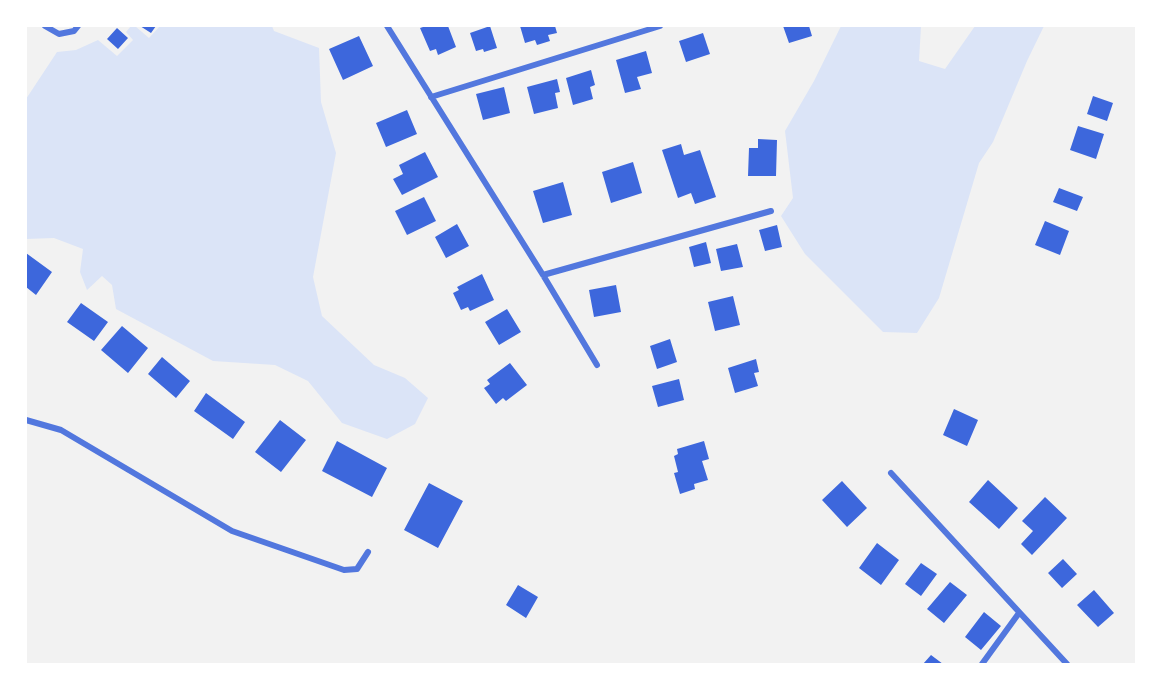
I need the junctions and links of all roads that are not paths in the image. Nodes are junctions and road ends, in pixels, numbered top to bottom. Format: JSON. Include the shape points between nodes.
{"nodes":[{"id":1,"x":45,"y":26,"type":"edge"},
{"id":2,"x":387,"y":26,"type":"edge"},
{"id":3,"x":660,"y":26,"type":"edge"},
{"id":4,"x":76,"y":28,"type":"edge"},
{"id":5,"x":431,"y":97,"type":"junction"},
{"id":6,"x":771,"y":211,"type":"dead end"},
{"id":7,"x":543,"y":275,"type":"junction"},
{"id":8,"x":597,"y":365,"type":"dead end"},
{"id":9,"x":26,"y":420,"type":"edge"},
{"id":10,"x":891,"y":473,"type":"dead end"},
{"id":11,"x":368,"y":552,"type":"dead end"},
{"id":12,"x":1020,"y":612,"type":"junction"},
{"id":13,"x":982,"y":664,"type":"edge"},
{"id":14,"x":1067,"y":664,"type":"edge"}],
"edges":[{"from":1,"to":4,"type":"street","via":[[58,34]]},
{"from":2,"to":5,"type":"street"},
{"from":3,"to":5,"type":"street"},
{"from":5,"to":7,"type":"street"},
{"from":6,"to":7,"type":"street"},
{"from":7,"to":8,"type":"street"},
{"from":9,"to":11,"type":"street","via":[[61,430],[232,531],[344,570],[357,569]]},
{"from":10,"to":12,"type":"street"},
{"from":12,"to":13,"type":"street"},
{"from":12,"to":14,"type":"street"}]}
